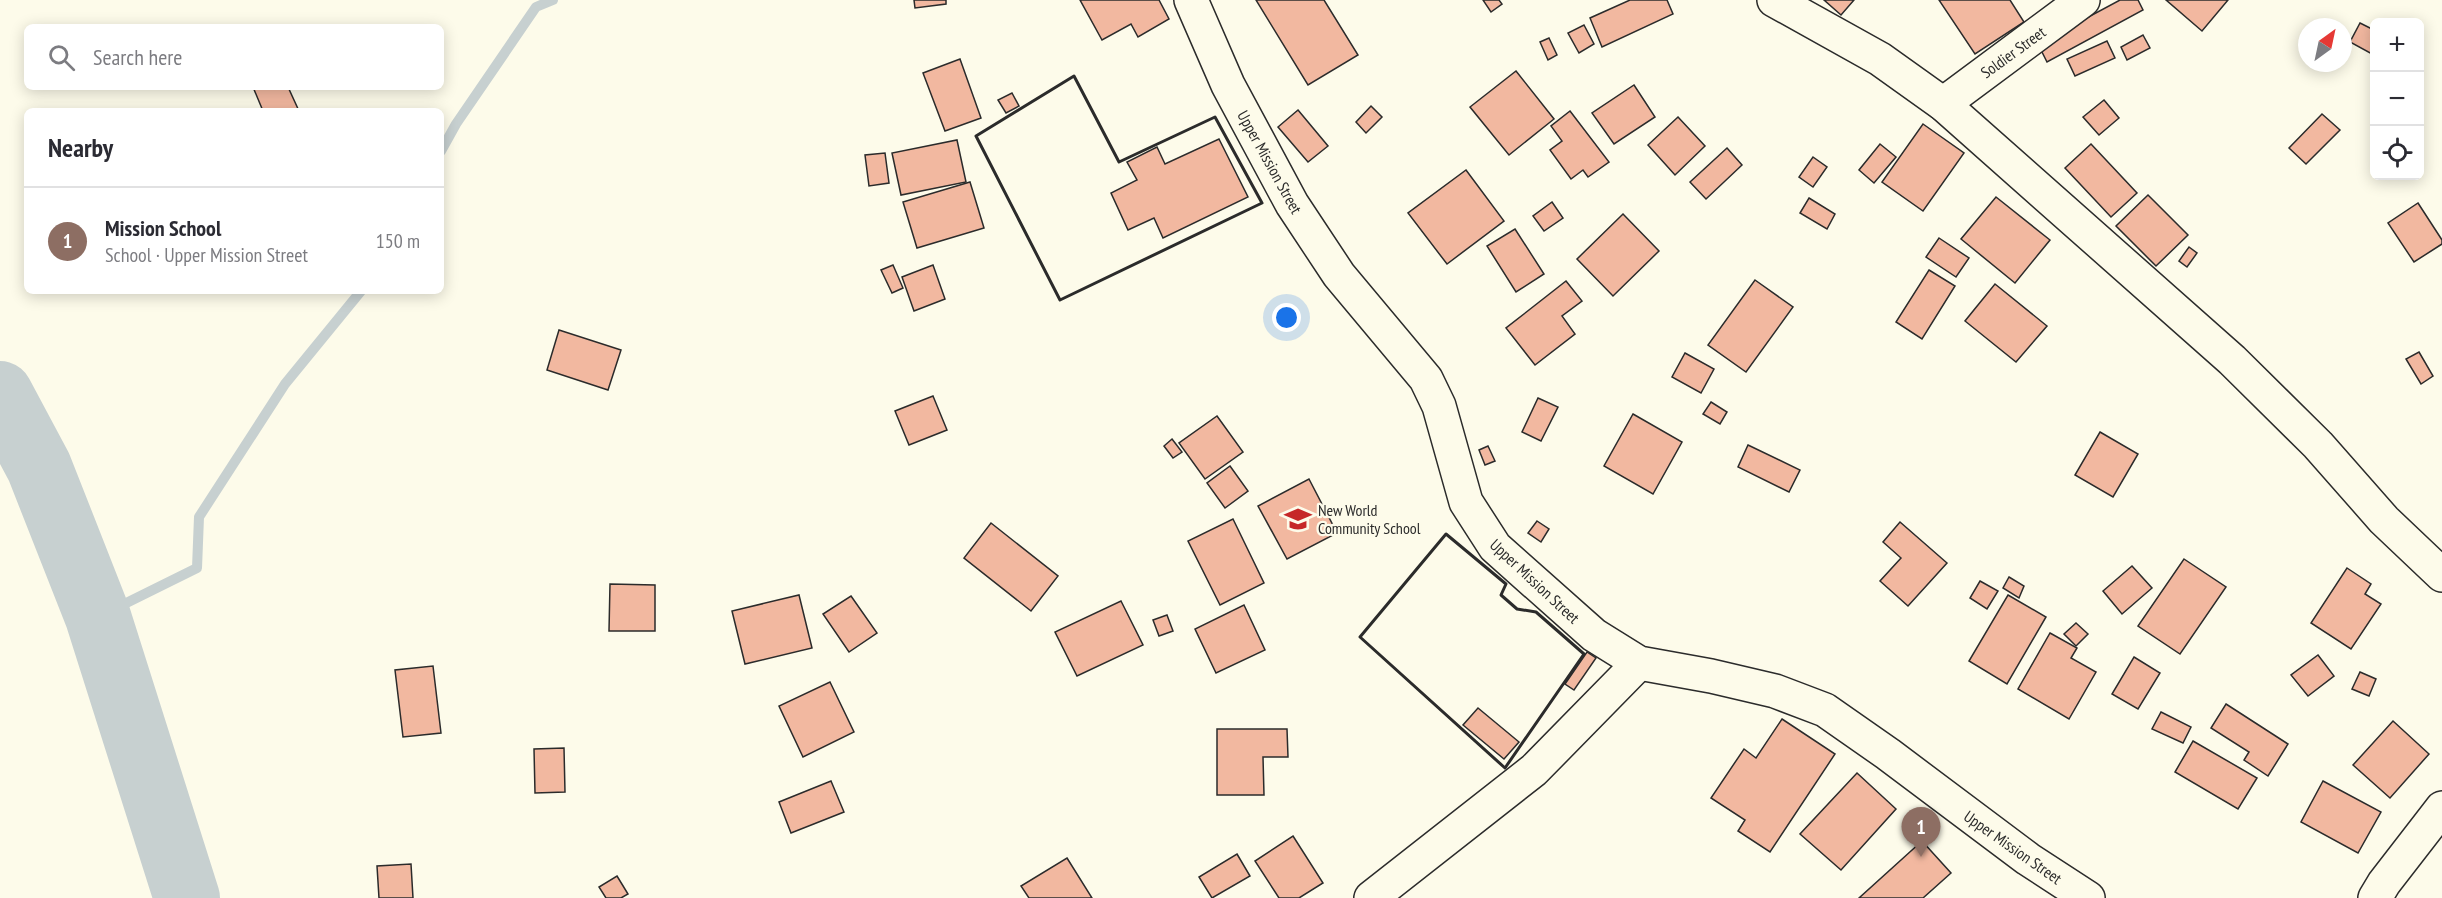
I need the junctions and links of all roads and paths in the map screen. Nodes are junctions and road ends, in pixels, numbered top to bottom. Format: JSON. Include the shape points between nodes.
{"nodes":[{"id":1,"x":1191,"y":0,"type":"edge"},
{"id":2,"x":1774,"y":0,"type":"edge"},
{"id":3,"x":2083,"y":0,"type":"edge"},
{"id":4,"x":1943,"y":104,"type":"junction"},
{"id":5,"x":2442,"y":575,"type":"edge"},
{"id":6,"x":1639,"y":663,"type":"junction"},
{"id":7,"x":2442,"y":808,"type":"edge"},
{"id":8,"x":1371,"y":898,"type":"edge"},
{"id":9,"x":2088,"y":898,"type":"edge"},
{"id":10,"x":2375,"y":898,"type":"edge"}],
"edges":[{"from":1,"to":6,"type":"street","name":"Upper Mission Street","via":[[1228,85],[1292,204],[1339,274],[1426,379],[1439,406],[1466,502],[1495,547],[1594,635]]},
{"from":2,"to":4,"type":"street","via":[[1880,59]]},
{"from":3,"to":4,"type":"street","name":"Soldier Street"},
{"from":4,"to":5,"type":"street","via":[[2232,360],[2318,445],[2384,520]]},
{"from":6,"to":8,"type":"street","via":[[1534,770]]},
{"from":6,"to":9,"type":"street","name":"Upper Mission Street","via":[[1775,691],[1825,710],[2028,859]]},
{"from":7,"to":10,"type":"street"}]}
